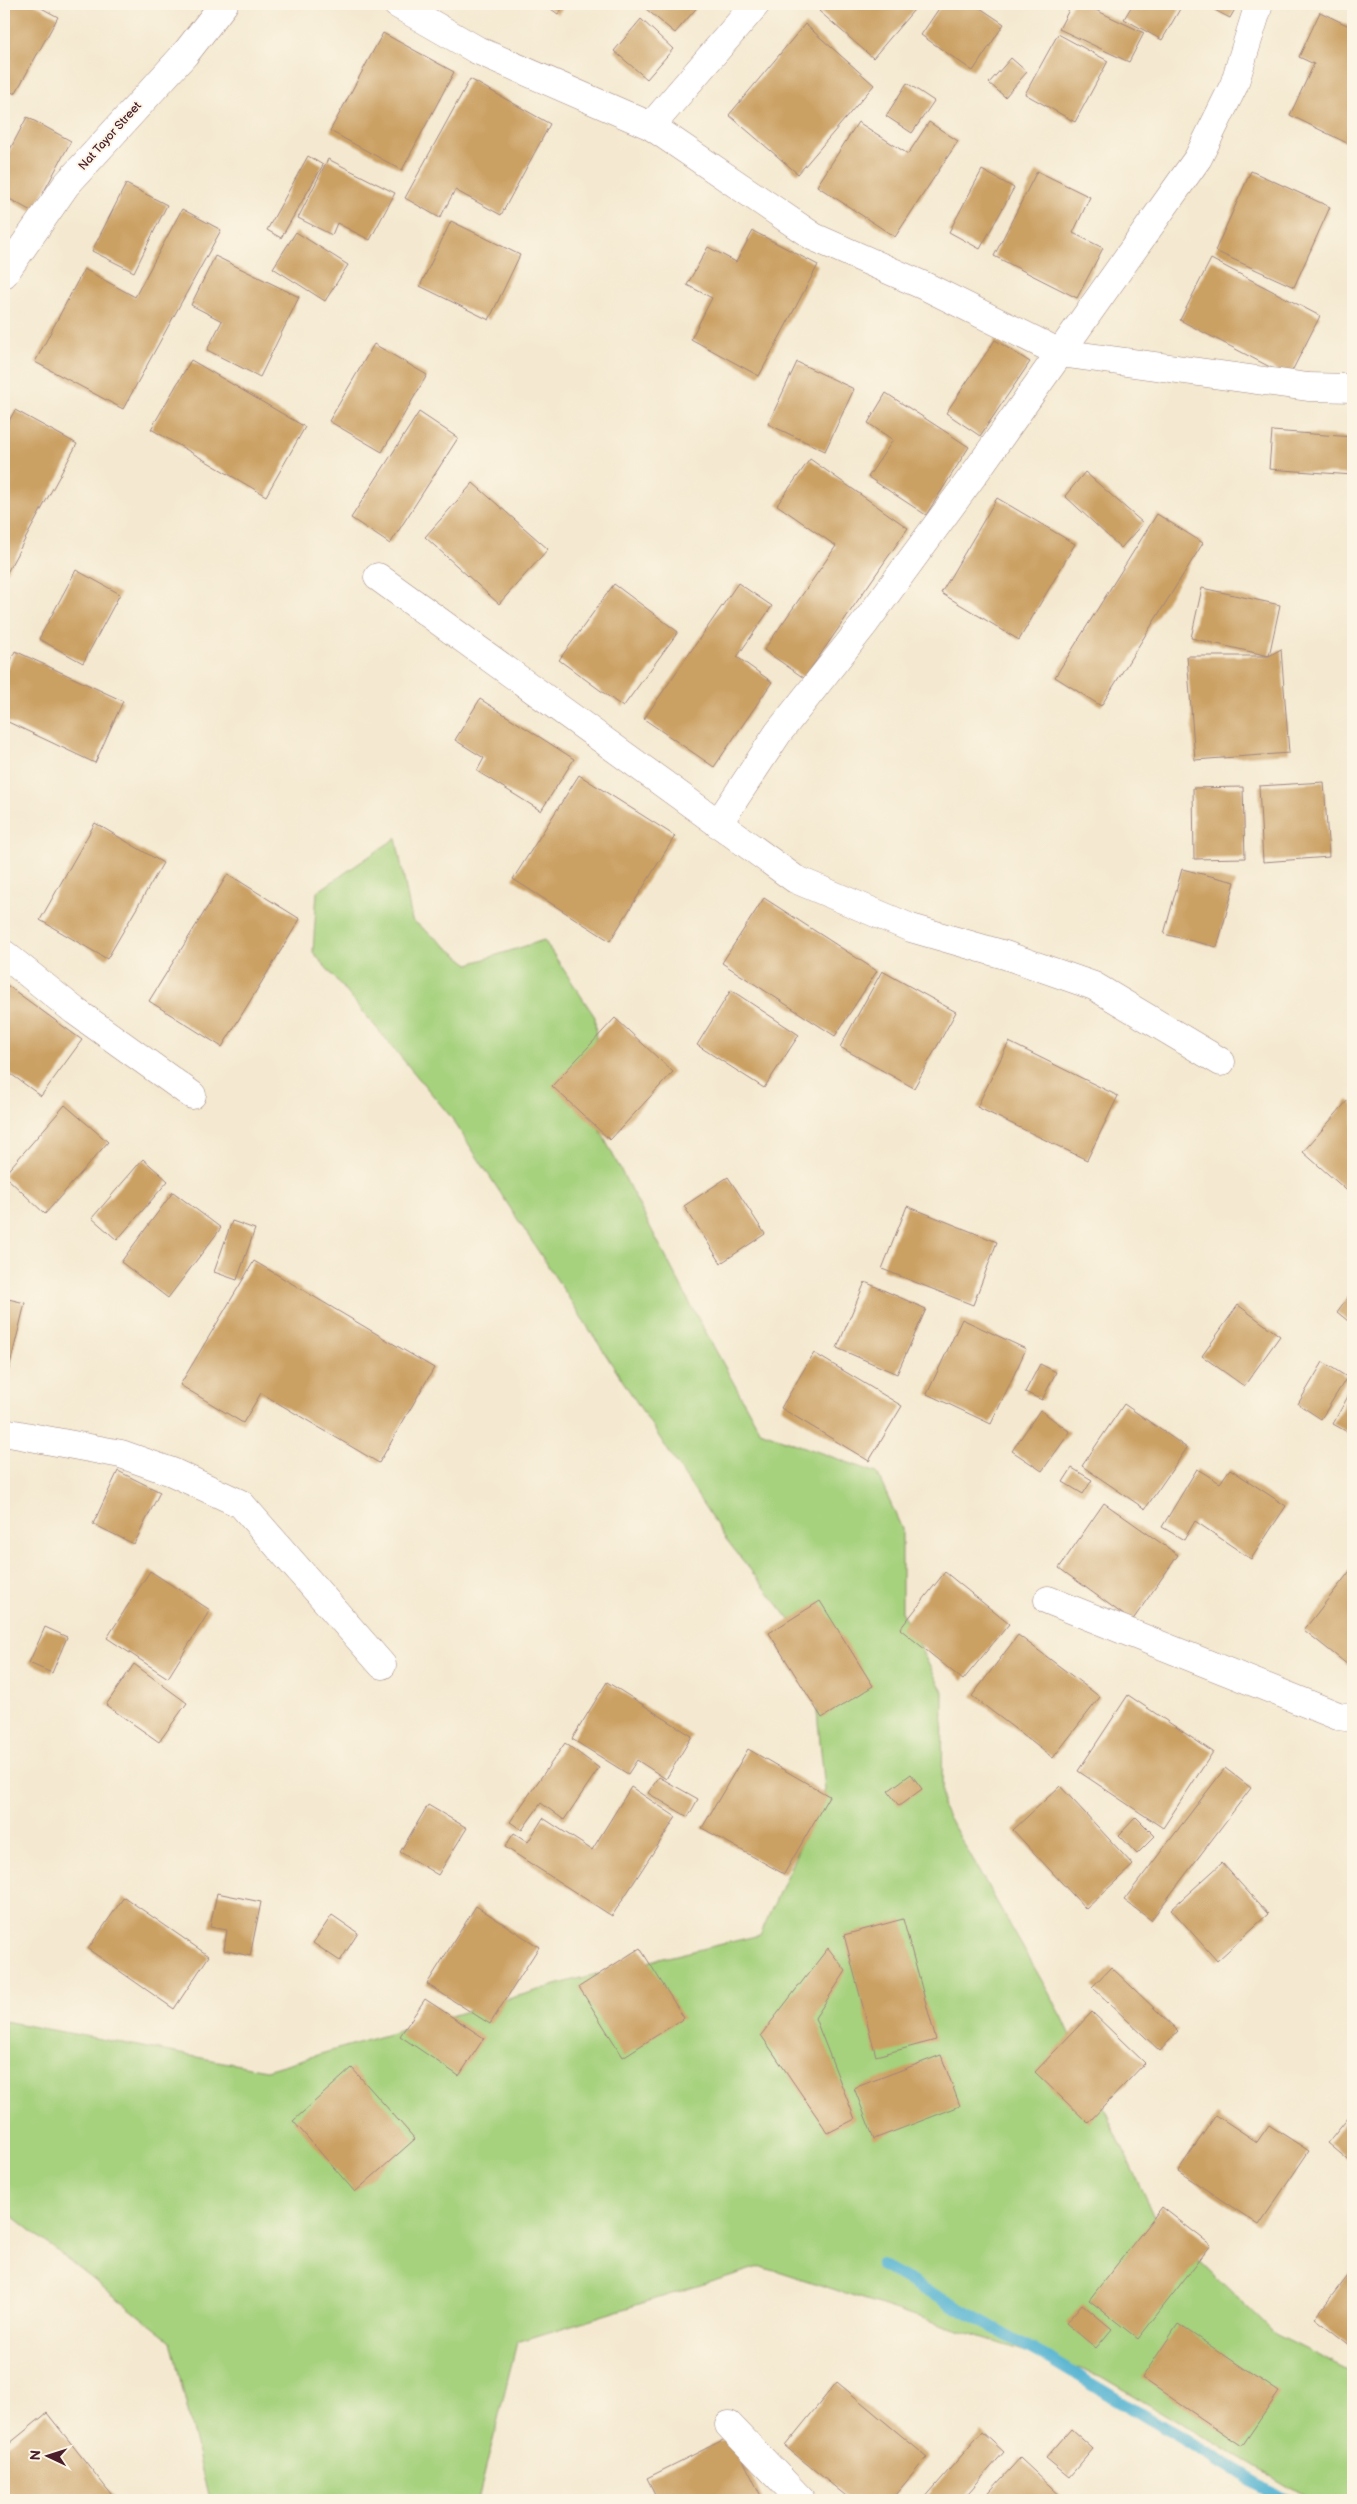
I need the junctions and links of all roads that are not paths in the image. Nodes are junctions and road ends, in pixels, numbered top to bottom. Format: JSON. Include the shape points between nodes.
{"nodes":[{"id":1,"x":224,"y":4,"type":"edge"},
{"id":2,"x":397,"y":4,"type":"edge"},
{"id":3,"x":756,"y":4,"type":"edge"},
{"id":4,"x":1258,"y":4,"type":"edge"},
{"id":5,"x":651,"y":126,"type":"junction"},
{"id":6,"x":4,"y":274,"type":"edge"},
{"id":7,"x":1060,"y":354,"type":"junction"},
{"id":8,"x":1353,"y":388,"type":"edge"},
{"id":9,"x":378,"y":577,"type":"dead end"},
{"id":10,"x":718,"y":824,"type":"junction"},
{"id":11,"x":4,"y":954,"type":"edge"},
{"id":12,"x":1221,"y":1062,"type":"dead end"},
{"id":13,"x":192,"y":1095,"type":"dead end"},
{"id":14,"x":4,"y":1432,"type":"edge"},
{"id":15,"x":1048,"y":1600,"type":"dead end"},
{"id":16,"x":382,"y":1665,"type":"dead end"},
{"id":17,"x":1353,"y":1718,"type":"edge"},
{"id":18,"x":729,"y":2425,"type":"dead end"},
{"id":19,"x":801,"y":2500,"type":"edge"}],
"edges":[{"from":1,"to":6,"type":"street","name":"Nat Tayor Street","via":[[185,54],[66,185]]},
{"from":2,"to":5,"type":"street","via":[[478,50]]},
{"from":3,"to":5,"type":"street"},
{"from":4,"to":7,"type":"street","via":[[1234,85],[1198,158]]},
{"from":5,"to":7,"type":"street","via":[[814,237],[929,288]]},
{"from":7,"to":8,"type":"street","via":[[1308,387]]},
{"from":7,"to":10,"type":"street","via":[[865,623],[778,733]]},
{"from":9,"to":10,"type":"street"},
{"from":10,"to":12,"type":"street","via":[[795,879],[911,928],[1006,955],[1094,986]]},
{"from":11,"to":13,"type":"street"},
{"from":14,"to":16,"type":"street","via":[[121,1454],[172,1472],[241,1504]]},
{"from":15,"to":17,"type":"street","via":[[1338,1716]]},
{"from":18,"to":19,"type":"street"}]}
